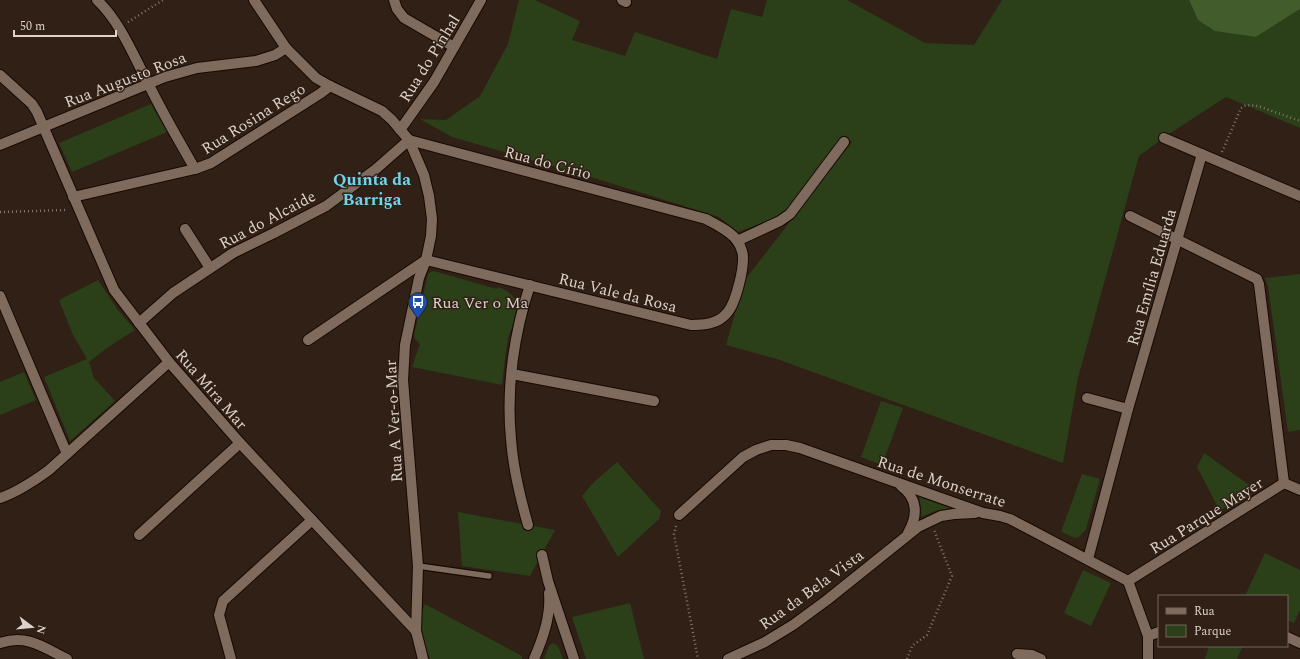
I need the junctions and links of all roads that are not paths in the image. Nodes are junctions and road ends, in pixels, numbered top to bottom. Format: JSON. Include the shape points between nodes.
{"nodes":[{"id":1,"x":97,"y":0,"type":"edge"},
{"id":2,"x":254,"y":0,"type":"edge"},
{"id":3,"x":394,"y":0,"type":"edge"},
{"id":4,"x":481,"y":0,"type":"edge"},
{"id":5,"x":263,"y":5,"type":"edge"},
{"id":6,"x":454,"y":47,"type":"junction"},
{"id":7,"x":286,"y":48,"type":"junction"},
{"id":8,"x":0,"y":75,"type":"edge"},
{"id":9,"x":148,"y":83,"type":"junction"},
{"id":10,"x":330,"y":86,"type":"junction"},
{"id":11,"x":43,"y":127,"type":"junction"},
{"id":12,"x":400,"y":130,"type":"junction"},
{"id":13,"x":1164,"y":138,"type":"dead end"},
{"id":14,"x":409,"y":140,"type":"junction"},
{"id":15,"x":844,"y":142,"type":"dead end"},
{"id":16,"x":0,"y":145,"type":"edge"},
{"id":17,"x":1202,"y":154,"type":"junction"},
{"id":18,"x":195,"y":169,"type":"junction"},
{"id":19,"x":1300,"y":196,"type":"edge"},
{"id":20,"x":73,"y":197,"type":"junction"},
{"id":21,"x":1130,"y":216,"type":"dead end"},
{"id":22,"x":185,"y":229,"type":"dead end"},
{"id":23,"x":1177,"y":239,"type":"junction"},
{"id":24,"x":737,"y":241,"type":"junction"},
{"id":25,"x":426,"y":260,"type":"junction"},
{"id":26,"x":210,"y":268,"type":"junction"},
{"id":27,"x":530,"y":285,"type":"junction"},
{"id":28,"x":0,"y":296,"type":"edge"},
{"id":29,"x":139,"y":323,"type":"junction"},
{"id":30,"x":308,"y":340,"type":"dead end"},
{"id":31,"x":169,"y":362,"type":"junction"},
{"id":32,"x":512,"y":374,"type":"junction"},
{"id":33,"x":1086,"y":398,"type":"dead end"},
{"id":34,"x":654,"y":401,"type":"dead end"},
{"id":35,"x":1128,"y":409,"type":"junction"},
{"id":36,"x":240,"y":443,"type":"junction"},
{"id":37,"x":67,"y":454,"type":"junction"},
{"id":38,"x":897,"y":483,"type":"junction"},
{"id":39,"x":1284,"y":483,"type":"junction"},
{"id":40,"x":1300,"y":490,"type":"edge"},
{"id":41,"x":0,"y":498,"type":"edge"},
{"id":42,"x":983,"y":513,"type":"junction"},
{"id":43,"x":679,"y":515,"type":"road end"},
{"id":44,"x":312,"y":520,"type":"junction"},
{"id":45,"x":528,"y":525,"type":"dead end"},
{"id":46,"x":138,"y":535,"type":"dead end"},
{"id":47,"x":907,"y":535,"type":"junction"},
{"id":48,"x":542,"y":555,"type":"dead end"},
{"id":49,"x":1088,"y":559,"type":"junction"},
{"id":50,"x":418,"y":566,"type":"junction"},
{"id":51,"x":489,"y":576,"type":"dead end"},
{"id":52,"x":1128,"y":581,"type":"junction"},
{"id":53,"x":548,"y":582,"type":"junction"},
{"id":54,"x":416,"y":631,"type":"junction"},
{"id":55,"x":1158,"y":632,"type":"edge"},
{"id":56,"x":1148,"y":636,"type":"junction"},
{"id":57,"x":1288,"y":637,"type":"edge"},
{"id":58,"x":0,"y":642,"type":"edge"},
{"id":59,"x":1300,"y":643,"type":"edge"},
{"id":60,"x":1017,"y":654,"type":"dead end"},
{"id":61,"x":732,"y":658,"type":"edge"},
{"id":62,"x":67,"y":659,"type":"edge"},
{"id":63,"x":231,"y":659,"type":"edge"},
{"id":64,"x":423,"y":659,"type":"edge"},
{"id":65,"x":534,"y":659,"type":"edge"},
{"id":66,"x":574,"y":659,"type":"edge"},
{"id":67,"x":1041,"y":659,"type":"edge"},
{"id":68,"x":1148,"y":659,"type":"edge"}],
"edges":[{"from":1,"to":9,"type":"street","via":[[108,10]]},
{"from":2,"to":5,"type":"street"},
{"from":3,"to":6,"type":"street","via":[[397,10],[404,18]]},
{"from":4,"to":6,"type":"street","name":"Rua do Pinhal"},
{"from":5,"to":7,"type":"street"},
{"from":6,"to":12,"type":"street","name":"Rua do Pinhal","via":[[434,82]]},
{"from":7,"to":9,"type":"street","name":"Rua Augusto Rosa","via":[[256,62],[196,68]]},
{"from":7,"to":10,"type":"street","via":[[316,78]]},
{"from":8,"to":11,"type":"street","name":"Rua Mira Mar","via":[[32,104]]},
{"from":9,"to":11,"type":"street","name":"Rua Augusto Rosa"},
{"from":9,"to":18,"type":"street"},
{"from":10,"to":12,"type":"street","via":[[382,111]]},
{"from":10,"to":18,"type":"street","name":"Rua Rosina Rego","via":[[211,163]]},
{"from":11,"to":16,"type":"street","name":"Rua Augusto Rosa"},
{"from":11,"to":20,"type":"street","name":"Rua Mira Mar"},
{"from":12,"to":14,"type":"street"},
{"from":13,"to":17,"type":"street"},
{"from":14,"to":24,"type":"street","name":"Rua do Círio","via":[[706,219],[721,227]]},
{"from":14,"to":25,"type":"street","name":"Rua A Ver-o-Mar","via":[[424,175],[429,196],[432,219]]},
{"from":14,"to":26,"type":"street","name":"Rua do Alcaide","via":[[376,169],[326,206],[233,253]]},
{"from":15,"to":24,"type":"street","via":[[790,214]]},
{"from":17,"to":19,"type":"street"},
{"from":17,"to":23,"type":"street","name":"Rua Emília Eduarda"},
{"from":18,"to":20,"type":"street","name":"Rua Rosina Rego"},
{"from":20,"to":29,"type":"street","name":"Rua Mira Mar","via":[[114,290]]},
{"from":21,"to":23,"type":"street"},
{"from":22,"to":26,"type":"street"},
{"from":23,"to":35,"type":"street","name":"Rua Emília Eduarda"},
{"from":23,"to":39,"type":"street","via":[[1257,278]]},
{"from":24,"to":27,"type":"street","name":"Rua Vale da Rosa","via":[[743,252],[742,272],[735,298],[728,312],[718,321],[704,325],[691,325]]},
{"from":25,"to":27,"type":"street","name":"Rua Vale da Rosa"},
{"from":25,"to":30,"type":"street"},
{"from":25,"to":50,"type":"street","name":"Rua A Ver-o-Mar","via":[[419,278],[405,345],[403,380]]},
{"from":26,"to":29,"type":"street","name":"Rua do Alcaide","via":[[173,293]]},
{"from":27,"to":32,"type":"street","via":[[518,328]]},
{"from":28,"to":37,"type":"street"},
{"from":29,"to":31,"type":"street","name":"Rua Mira Mar"},
{"from":31,"to":36,"type":"street","name":"Rua Mira Mar"},
{"from":31,"to":37,"type":"street"},
{"from":32,"to":34,"type":"street"},
{"from":32,"to":45,"type":"street","via":[[511,439],[518,487]]},
{"from":33,"to":35,"type":"street"},
{"from":35,"to":49,"type":"street","name":"Rua Emília Eduarda"},
{"from":36,"to":44,"type":"street","name":"Rua Mira Mar"},
{"from":36,"to":46,"type":"street"},
{"from":37,"to":41,"type":"street","via":[[31,482]]},
{"from":38,"to":42,"type":"street","name":"Rua de Monserrate"},
{"from":38,"to":43,"type":"street","name":"Rua de Monserrate","via":[[800,448],[771,445],[743,457]]},
{"from":38,"to":47,"type":"street","via":[[912,497],[915,506],[914,521]]},
{"from":39,"to":40,"type":"street","name":"Rua Parque Mayer"},
{"from":39,"to":52,"type":"street","name":"Rua Parque Mayer"},
{"from":42,"to":47,"type":"street","name":"Rua da Bela Vista","via":[[954,514],[930,521]]},
{"from":42,"to":49,"type":"street","name":"Rua de Monserrate","via":[[1010,519]]},
{"from":44,"to":54,"type":"street","name":"Rua Mira Mar"},
{"from":44,"to":63,"type":"street","via":[[223,600],[219,615]]},
{"from":47,"to":61,"type":"street","name":"Rua da Bela Vista","via":[[828,600],[793,625]]},
{"from":48,"to":53,"type":"street"},
{"from":49,"to":52,"type":"street","name":"Rua de Monserrate"},
{"from":50,"to":51,"type":"lane"},
{"from":50,"to":54,"type":"street","name":"Rua A Ver-o-Mar"},
{"from":52,"to":56,"type":"street"},
{"from":53,"to":65,"type":"street","via":[[548,619]]},
{"from":53,"to":66,"type":"street"},
{"from":54,"to":64,"type":"street","name":"Rua A Ver-o-Mar"},
{"from":55,"to":56,"type":"street"},
{"from":56,"to":68,"type":"street"},
{"from":57,"to":59,"type":"street"},
{"from":58,"to":62,"type":"street","via":[[20,639],[37,644]]},
{"from":60,"to":67,"type":"street","via":[[1032,655]]}]}
